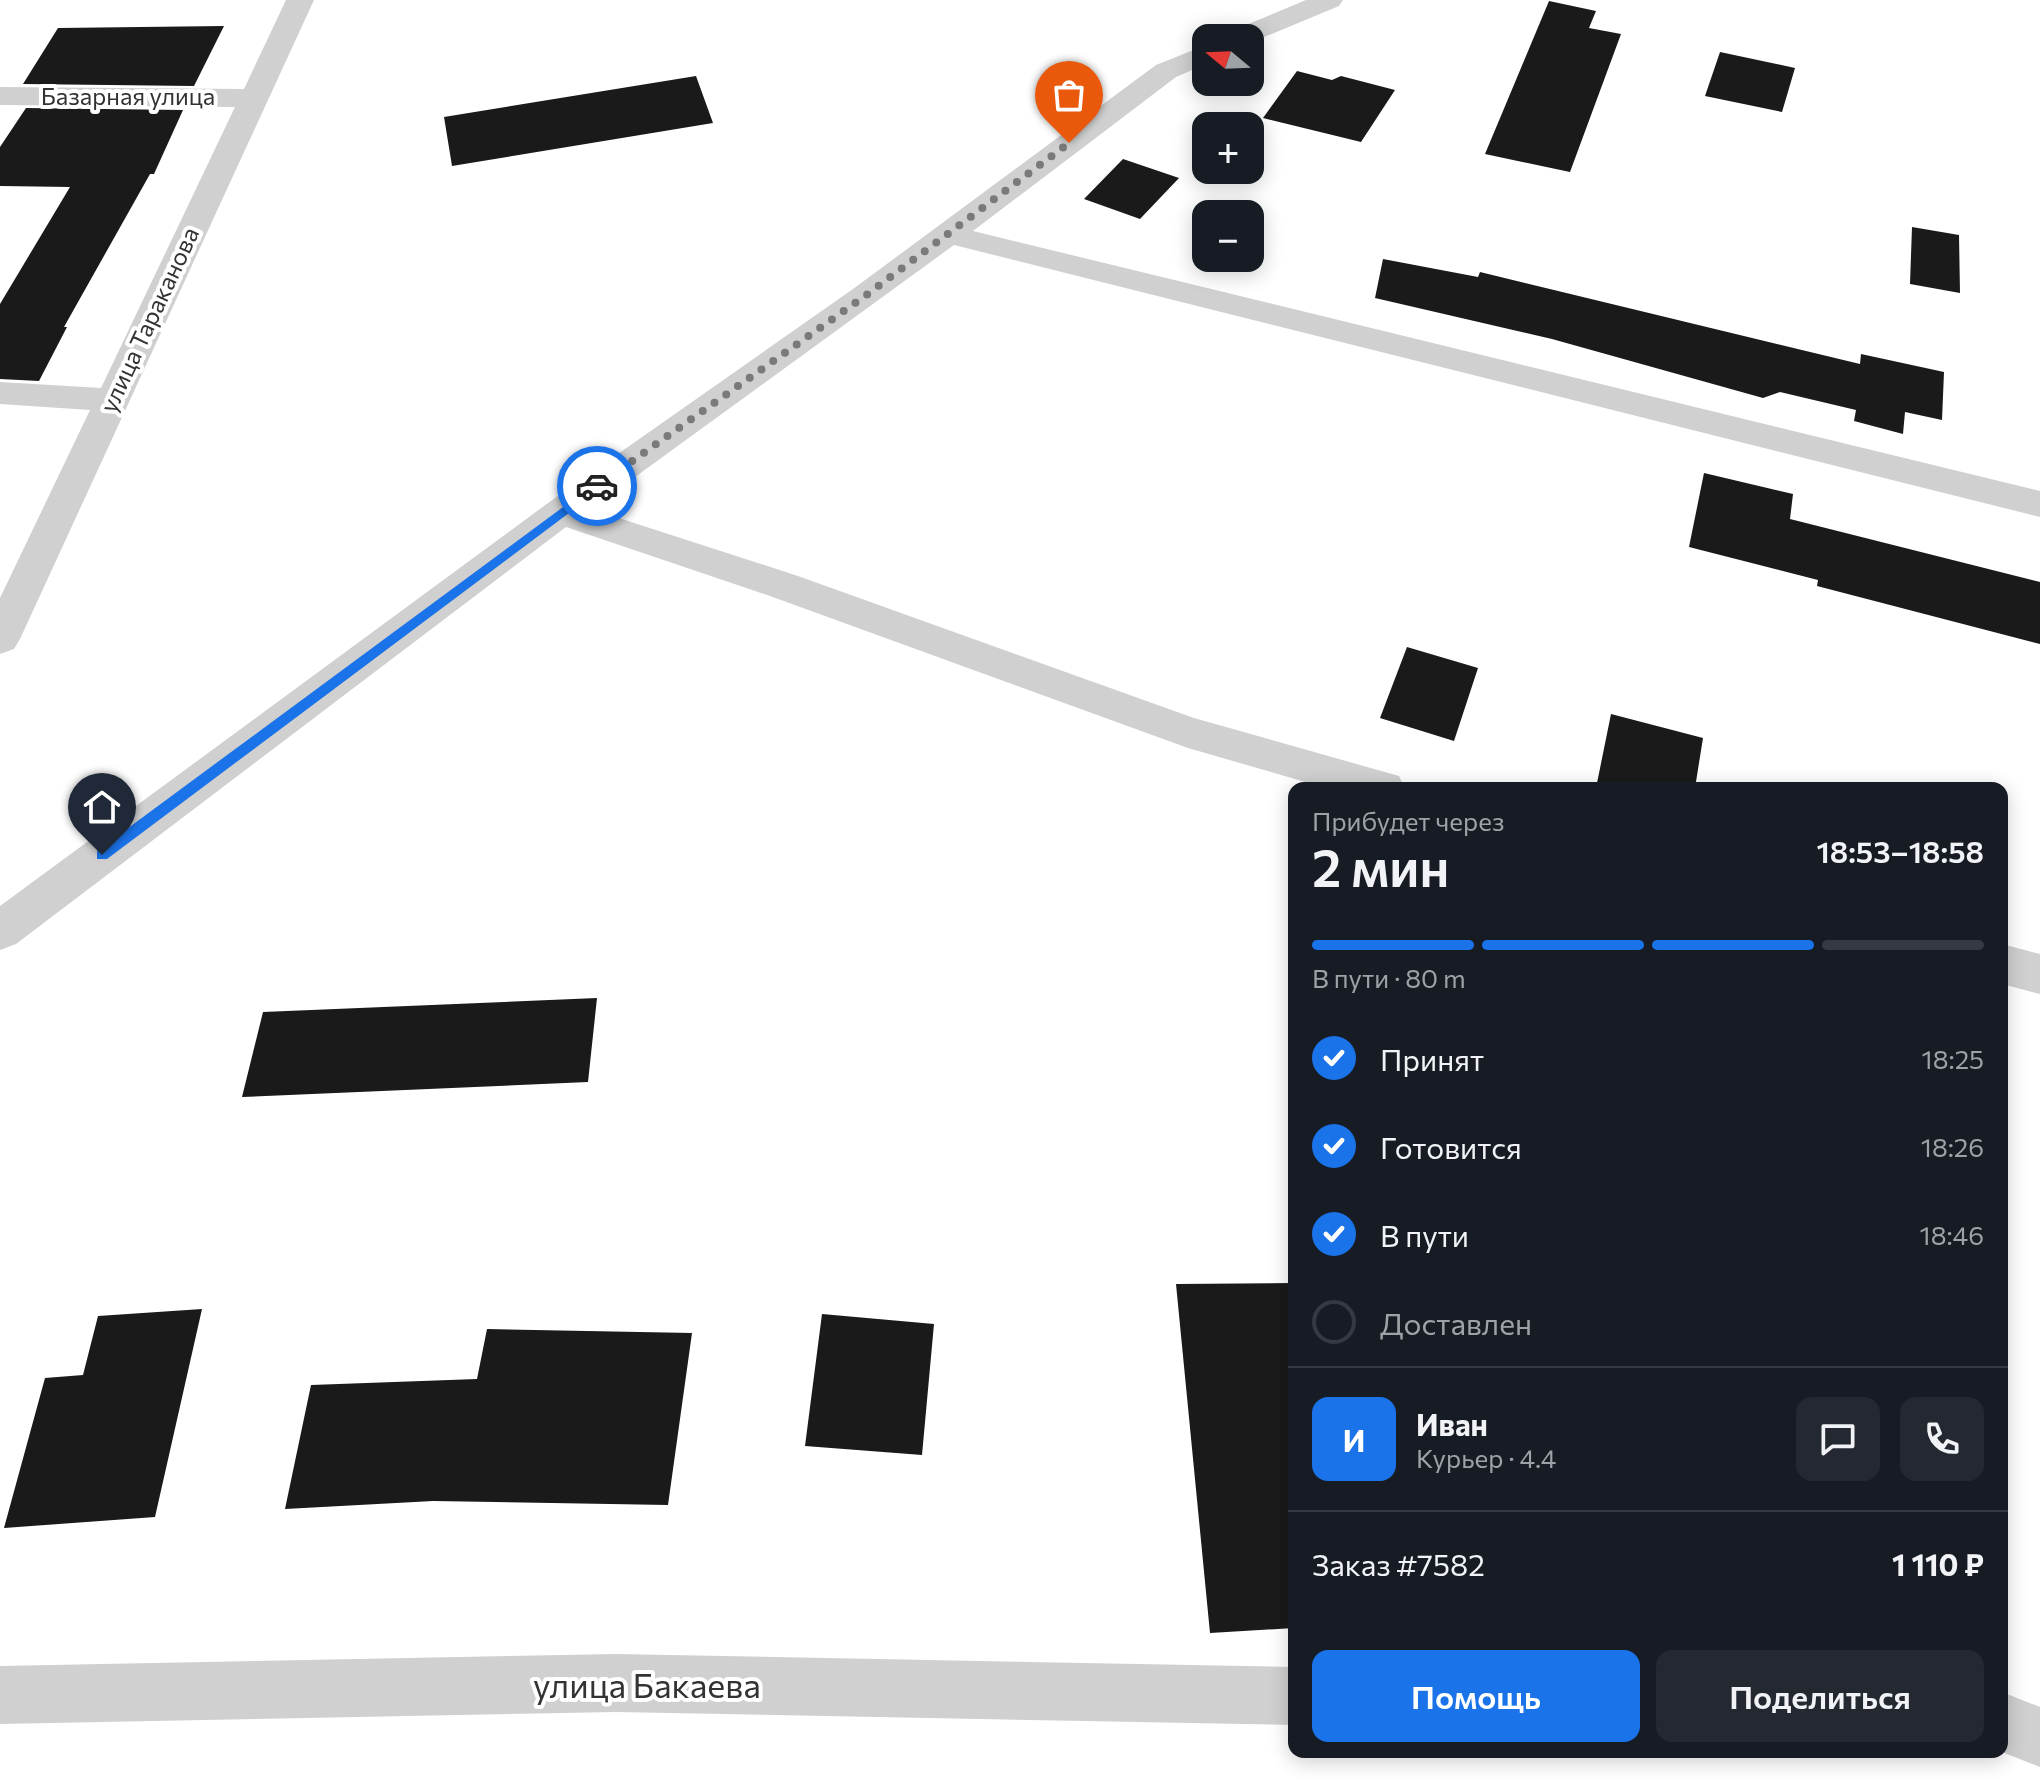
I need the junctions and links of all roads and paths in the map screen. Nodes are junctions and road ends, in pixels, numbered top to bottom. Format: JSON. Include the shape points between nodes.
{"nodes":[{"id":1,"x":300,"y":0,"type":"edge"},
{"id":2,"x":1329,"y":0,"type":"edge"},
{"id":3,"x":1264,"y":27,"type":"edge"},
{"id":4,"x":1192,"y":59,"type":"edge"},
{"id":5,"x":0,"y":96,"type":"edge"},
{"id":6,"x":255,"y":98,"type":"junction"},
{"id":7,"x":947,"y":234,"type":"junction"},
{"id":8,"x":0,"y":393,"type":"edge"},
{"id":9,"x":112,"y":400,"type":"junction"},
{"id":10,"x":2040,"y":504,"type":"edge"},
{"id":11,"x":561,"y":512,"type":"junction"},
{"id":12,"x":0,"y":639,"type":"edge"},
{"id":13,"x":1363,"y":782,"type":"edge"},
{"id":14,"x":0,"y":931,"type":"edge"},
{"id":15,"x":2008,"y":966,"type":"edge"},
{"id":16,"x":2040,"y":974,"type":"edge"},
{"id":17,"x":0,"y":1695,"type":"edge"},
{"id":18,"x":1288,"y":1696,"type":"edge"},
{"id":19,"x":2008,"y":1724,"type":"edge"},
{"id":20,"x":2040,"y":1737,"type":"edge"}],
"edges":[{"from":1,"to":6,"type":"street","name":"улица Тараканова"},
{"from":2,"to":3,"type":"street"},
{"from":4,"to":7,"type":"street","via":[[1166,71]]},
{"from":5,"to":6,"type":"street","name":"Базарная улица"},
{"from":6,"to":9,"type":"street","name":"улица Тараканова"},
{"from":7,"to":10,"type":"street"},
{"from":7,"to":11,"type":"street"},
{"from":8,"to":9,"type":"street"},
{"from":9,"to":12,"type":"street","name":"улица Тараканова"},
{"from":11,"to":13,"type":"street","via":[[784,586],[1188,732]]},
{"from":11,"to":14,"type":"street"},
{"from":15,"to":16,"type":"street"},
{"from":17,"to":18,"type":"street","name":"улица Бакаева","via":[[616,1683]]},
{"from":19,"to":20,"type":"street"}]}
